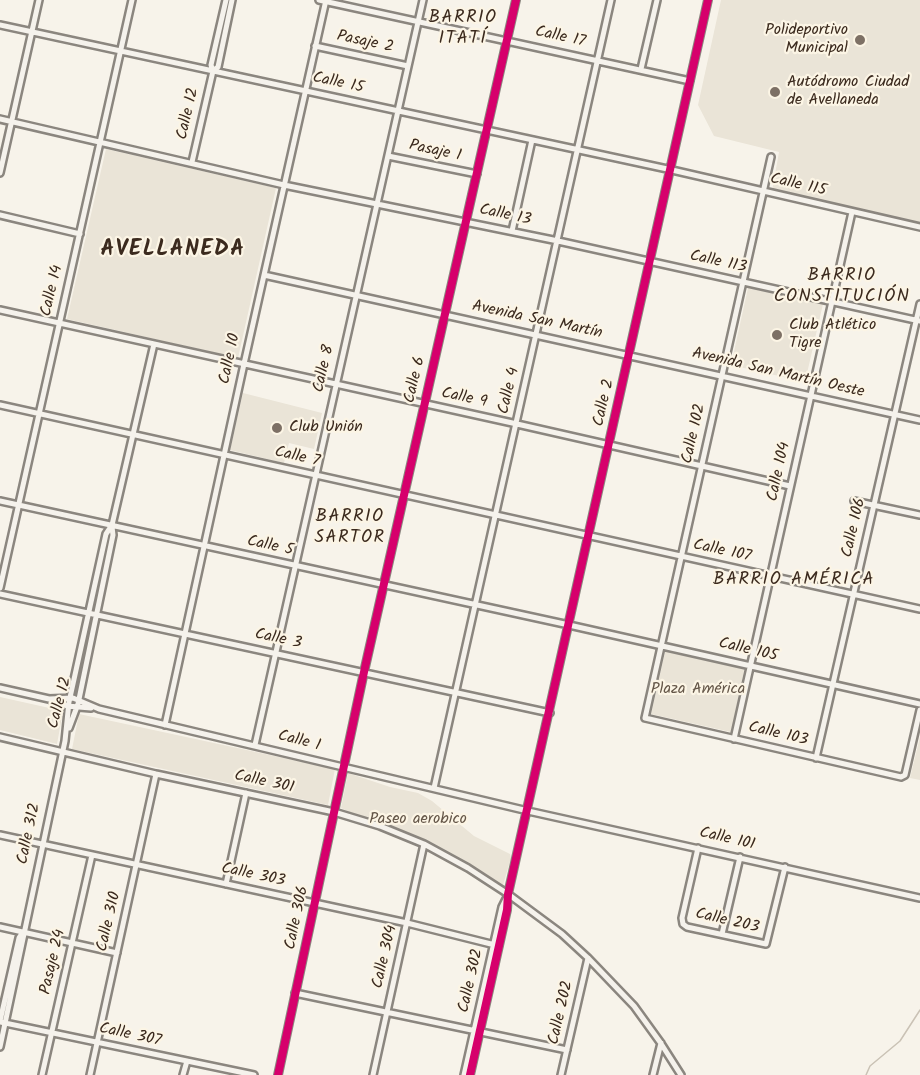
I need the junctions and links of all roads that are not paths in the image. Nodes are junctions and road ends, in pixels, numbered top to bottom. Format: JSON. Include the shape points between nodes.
{"nodes":[{"id":1,"x":39,"y":0,"type":"edge"},
{"id":2,"x":132,"y":0,"type":"edge"},
{"id":3,"x":226,"y":0,"type":"edge"},
{"id":4,"x":232,"y":0,"type":"edge"},
{"id":5,"x":323,"y":0,"type":"edge"},
{"id":6,"x":423,"y":0,"type":"edge"},
{"id":7,"x":516,"y":0,"type":"edge"},
{"id":8,"x":611,"y":0,"type":"edge"},
{"id":9,"x":657,"y":0,"type":"edge"},
{"id":10,"x":708,"y":0,"type":"edge"},
{"id":11,"x":419,"y":20,"type":"junction"},
{"id":12,"x":0,"y":25,"type":"edge"},
{"id":13,"x":31,"y":32,"type":"junction"},
{"id":14,"x":507,"y":40,"type":"junction"},
{"id":15,"x":315,"y":46,"type":"junction"},
{"id":16,"x":121,"y":51,"type":"junction"},
{"id":17,"x":598,"y":60,"type":"junction"},
{"id":18,"x":408,"y":66,"type":"junction"},
{"id":19,"x":641,"y":69,"type":"junction"},
{"id":20,"x":213,"y":71,"type":"junction"},
{"id":21,"x":690,"y":81,"type":"junction"},
{"id":22,"x":305,"y":91,"type":"junction"},
{"id":23,"x":398,"y":110,"type":"junction"},
{"id":24,"x":0,"y":119,"type":"edge"},
{"id":25,"x":12,"y":121,"type":"junction"},
{"id":26,"x":487,"y":131,"type":"junction"},
{"id":27,"x":532,"y":140,"type":"junction"},
{"id":28,"x":101,"y":142,"type":"junction"},
{"id":29,"x":578,"y":150,"type":"junction"},
{"id":30,"x":388,"y":156,"type":"junction"},
{"id":31,"x":771,"y":157,"type":"dead end"},
{"id":32,"x":192,"y":162,"type":"junction"},
{"id":33,"x":670,"y":169,"type":"junction"},
{"id":34,"x":0,"y":173,"type":"edge"},
{"id":35,"x":477,"y":174,"type":"junction"},
{"id":36,"x":284,"y":185,"type":"junction"},
{"id":37,"x":764,"y":192,"type":"junction"},
{"id":38,"x":377,"y":204,"type":"junction"},
{"id":39,"x":852,"y":212,"type":"junction"},
{"id":40,"x":0,"y":215,"type":"edge"},
{"id":41,"x":466,"y":222,"type":"junction"},
{"id":42,"x":920,"y":227,"type":"edge"},
{"id":43,"x":512,"y":231,"type":"junction"},
{"id":44,"x":80,"y":234,"type":"junction"},
{"id":45,"x":558,"y":241,"type":"junction"},
{"id":46,"x":650,"y":262,"type":"junction"},
{"id":47,"x":264,"y":275,"type":"junction"},
{"id":48,"x":743,"y":282,"type":"junction"},
{"id":49,"x":357,"y":295,"type":"junction"},
{"id":50,"x":832,"y":302,"type":"junction"},
{"id":51,"x":920,"y":304,"type":"edge"},
{"id":52,"x":0,"y":310,"type":"edge"},
{"id":53,"x":445,"y":315,"type":"junction"},
{"id":54,"x":918,"y":321,"type":"edge"},
{"id":55,"x":60,"y":324,"type":"junction"},
{"id":56,"x":537,"y":335,"type":"junction"},
{"id":57,"x":154,"y":344,"type":"junction"},
{"id":58,"x":629,"y":355,"type":"junction"},
{"id":59,"x":244,"y":364,"type":"junction"},
{"id":60,"x":722,"y":376,"type":"junction"},
{"id":61,"x":336,"y":384,"type":"junction"},
{"id":62,"x":811,"y":395,"type":"junction"},
{"id":63,"x":425,"y":404,"type":"junction"},
{"id":64,"x":0,"y":405,"type":"edge"},
{"id":65,"x":39,"y":414,"type":"junction"},
{"id":66,"x":894,"y":414,"type":"junction"},
{"id":67,"x":920,"y":420,"type":"edge"},
{"id":68,"x":517,"y":424,"type":"junction"},
{"id":69,"x":132,"y":434,"type":"junction"},
{"id":70,"x":609,"y":445,"type":"junction"},
{"id":71,"x":224,"y":455,"type":"junction"},
{"id":72,"x":702,"y":466,"type":"junction"},
{"id":73,"x":315,"y":476,"type":"junction"},
{"id":74,"x":790,"y":486,"type":"junction"},
{"id":75,"x":404,"y":494,"type":"junction"},
{"id":76,"x":0,"y":501,"type":"edge"},
{"id":77,"x":854,"y":501,"type":"dead end"},
{"id":78,"x":19,"y":505,"type":"junction"},
{"id":79,"x":875,"y":505,"type":"junction"},
{"id":80,"x":496,"y":514,"type":"junction"},
{"id":81,"x":920,"y":515,"type":"edge"},
{"id":82,"x":112,"y":525,"type":"junction"},
{"id":83,"x":589,"y":536,"type":"junction"},
{"id":84,"x":204,"y":546,"type":"junction"},
{"id":85,"x":681,"y":557,"type":"junction"},
{"id":86,"x":295,"y":566,"type":"junction"},
{"id":87,"x":771,"y":577,"type":"junction"},
{"id":88,"x":384,"y":585,"type":"junction"},
{"id":89,"x":0,"y":588,"type":"edge"},
{"id":90,"x":0,"y":594,"type":"edge"},
{"id":91,"x":854,"y":594,"type":"junction"},
{"id":92,"x":476,"y":605,"type":"junction"},
{"id":93,"x":920,"y":609,"type":"edge"},
{"id":94,"x":92,"y":614,"type":"junction"},
{"id":95,"x":569,"y":625,"type":"junction"},
{"id":96,"x":185,"y":634,"type":"junction"},
{"id":97,"x":662,"y":646,"type":"junction"},
{"id":98,"x":275,"y":653,"type":"junction"},
{"id":99,"x":750,"y":665,"type":"junction"},
{"id":100,"x":364,"y":672,"type":"junction"},
{"id":101,"x":833,"y":685,"type":"junction"},
{"id":102,"x":0,"y":688,"type":"edge"},
{"id":103,"x":456,"y":693,"type":"junction"},
{"id":104,"x":70,"y":698,"type":"junction"},
{"id":105,"x":49,"y":699,"type":"junction"},
{"id":106,"x":79,"y":700,"type":"junction"},
{"id":107,"x":920,"y":704,"type":"edge"},
{"id":108,"x":69,"y":706,"type":"junction"},
{"id":109,"x":77,"y":707,"type":"junction"},
{"id":110,"x":99,"y":709,"type":"junction"},
{"id":111,"x":920,"y":710,"type":"edge"},
{"id":112,"x":550,"y":713,"type":"junction"},
{"id":113,"x":645,"y":718,"type":"joint"},
{"id":114,"x":165,"y":725,"type":"junction"},
{"id":115,"x":0,"y":737,"type":"edge"},
{"id":116,"x":734,"y":739,"type":"junction"},
{"id":117,"x":65,"y":741,"type":"junction"},
{"id":118,"x":255,"y":745,"type":"junction"},
{"id":119,"x":62,"y":752,"type":"junction"},
{"id":120,"x":816,"y":758,"type":"junction"},
{"id":121,"x":343,"y":766,"type":"junction"},
{"id":122,"x":156,"y":774,"type":"junction"},
{"id":123,"x":434,"y":788,"type":"junction"},
{"id":124,"x":246,"y":793,"type":"junction"},
{"id":125,"x":528,"y":811,"type":"junction"},
{"id":126,"x":334,"y":812,"type":"junction"},
{"id":127,"x":0,"y":835,"type":"edge"},
{"id":128,"x":424,"y":844,"type":"junction"},
{"id":129,"x":42,"y":845,"type":"junction"},
{"id":130,"x":698,"y":848,"type":"junction"},
{"id":131,"x":92,"y":855,"type":"junction"},
{"id":132,"x":740,"y":857,"type":"junction"},
{"id":133,"x":137,"y":864,"type":"junction"},
{"id":134,"x":785,"y":867,"type":"junction"},
{"id":135,"x":226,"y":884,"type":"junction"},
{"id":136,"x":508,"y":894,"type":"junction"},
{"id":137,"x":920,"y":897,"type":"edge"},
{"id":138,"x":315,"y":903,"type":"junction"},
{"id":139,"x":407,"y":923,"type":"junction"},
{"id":140,"x":0,"y":927,"type":"edge"},
{"id":141,"x":23,"y":932,"type":"junction"},
{"id":142,"x":722,"y":934,"type":"junction"},
{"id":143,"x":72,"y":943,"type":"junction"},
{"id":144,"x":497,"y":945,"type":"junction"},
{"id":145,"x":117,"y":953,"type":"junction"},
{"id":146,"x":588,"y":958,"type":"junction"},
{"id":147,"x":295,"y":993,"type":"junction"},
{"id":148,"x":387,"y":1012,"type":"junction"},
{"id":149,"x":2,"y":1022,"type":"edge"},
{"id":150,"x":477,"y":1032,"type":"junction"},
{"id":151,"x":52,"y":1033,"type":"junction"},
{"id":152,"x":98,"y":1043,"type":"junction"},
{"id":153,"x":661,"y":1043,"type":"junction"},
{"id":154,"x":0,"y":1047,"type":"edge"},
{"id":155,"x":567,"y":1050,"type":"junction"},
{"id":156,"x":187,"y":1061,"type":"junction"},
{"id":157,"x":42,"y":1075,"type":"edge"},
{"id":158,"x":90,"y":1075,"type":"edge"},
{"id":159,"x":183,"y":1075,"type":"edge"},
{"id":160,"x":254,"y":1075,"type":"edge"},
{"id":161,"x":278,"y":1075,"type":"edge"},
{"id":162,"x":373,"y":1075,"type":"edge"},
{"id":163,"x":464,"y":1075,"type":"edge"},
{"id":164,"x":470,"y":1075,"type":"edge"},
{"id":165,"x":561,"y":1075,"type":"edge"},
{"id":166,"x":653,"y":1075,"type":"edge"},
{"id":167,"x":681,"y":1075,"type":"edge"}],
"edges":[{"from":1,"to":13,"type":"street"},
{"from":2,"to":16,"type":"street","name":"Calle 14"},
{"from":3,"to":20,"type":"street","name":"Calle 12"},
{"from":4,"to":20,"type":"street","name":"Calle 12","via":[[218,67]]},
{"from":5,"to":11,"type":"street","name":"Calle 17"},
{"from":5,"to":15,"type":"street","name":"Calle 10"},
{"from":6,"to":11,"type":"street","name":"Calle 8"},
{"from":7,"to":14,"type":"street","name":"Calle 6"},
{"from":8,"to":17,"type":"street","name":"Calle 4"},
{"from":9,"to":19,"type":"street"},
{"from":10,"to":21,"type":"street","name":"Calle 2"},
{"from":11,"to":14,"type":"street","name":"Calle 17"},
{"from":11,"to":18,"type":"street","name":"Calle 8"},
{"from":12,"to":13,"type":"street","name":"Calle 15"},
{"from":13,"to":16,"type":"street","name":"Calle 15"},
{"from":13,"to":25,"type":"street"},
{"from":14,"to":17,"type":"street","name":"Calle 17"},
{"from":14,"to":26,"type":"street","name":"Calle 6"},
{"from":15,"to":18,"type":"street","name":"Pasaje 2"},
{"from":15,"to":22,"type":"street","name":"Calle 10"},
{"from":16,"to":20,"type":"street","name":"Calle 15"},
{"from":16,"to":28,"type":"street","name":"Calle 14"},
{"from":17,"to":19,"type":"street","name":"Calle 17"},
{"from":17,"to":29,"type":"street","name":"Calle 4"},
{"from":18,"to":23,"type":"street","name":"Calle 8"},
{"from":19,"to":21,"type":"street","name":"Calle 17"},
{"from":20,"to":22,"type":"street","name":"Calle 15"},
{"from":20,"to":32,"type":"street","name":"Calle 12"},
{"from":21,"to":33,"type":"street","name":"Calle 2"},
{"from":22,"to":23,"type":"street","name":"Calle 15"},
{"from":22,"to":36,"type":"street","name":"Calle 10"},
{"from":23,"to":26,"type":"street","name":"Calle 15"},
{"from":23,"to":30,"type":"street","name":"Calle 8"},
{"from":24,"to":25,"type":"street","name":"Calle 13"},
{"from":25,"to":28,"type":"street","name":"Calle 13"},
{"from":25,"to":34,"type":"street"},
{"from":26,"to":27,"type":"street","name":"Calle 15"},
{"from":26,"to":35,"type":"street","name":"Calle 6"},
{"from":27,"to":29,"type":"street","name":"Calle 15"},
{"from":27,"to":43,"type":"street"},
{"from":28,"to":32,"type":"street","name":"Calle 13"},
{"from":28,"to":44,"type":"street","name":"Calle 14"},
{"from":29,"to":33,"type":"street","name":"Calle 15"},
{"from":29,"to":45,"type":"street","name":"Calle 4"},
{"from":30,"to":35,"type":"street","name":"Pasaje 1"},
{"from":30,"to":38,"type":"street","name":"Calle 8"},
{"from":31,"to":37,"type":"street","name":"Calle 102"},
{"from":32,"to":36,"type":"street","name":"Calle 13"},
{"from":33,"to":37,"type":"street","name":"Calle 115"},
{"from":33,"to":46,"type":"street","name":"Calle 2"},
{"from":35,"to":41,"type":"street","name":"Calle 6"},
{"from":36,"to":38,"type":"street","name":"Calle 13"},
{"from":36,"to":47,"type":"street","name":"Calle 10"},
{"from":37,"to":39,"type":"street","name":"Calle 115"},
{"from":37,"to":48,"type":"street","name":"Calle 102"},
{"from":38,"to":41,"type":"street","name":"Calle 13"},
{"from":38,"to":49,"type":"street","name":"Calle 8"},
{"from":39,"to":42,"type":"street","name":"Calle 115"},
{"from":39,"to":50,"type":"street","name":"Calle 104"},
{"from":40,"to":44,"type":"street"},
{"from":41,"to":43,"type":"street","name":"Calle 13"},
{"from":41,"to":53,"type":"street","name":"Calle 6"},
{"from":43,"to":45,"type":"street","name":"Calle 13"},
{"from":44,"to":55,"type":"street","name":"Calle 14"},
{"from":45,"to":46,"type":"street","name":"Calle 13"},
{"from":45,"to":56,"type":"street","name":"Calle 4"},
{"from":46,"to":48,"type":"street","name":"Calle 113"},
{"from":46,"to":58,"type":"street","name":"Calle 2"},
{"from":47,"to":49,"type":"street","name":"Avenida San Martín"},
{"from":47,"to":59,"type":"street","name":"Calle 10"},
{"from":48,"to":50,"type":"street","name":"Calle 113"},
{"from":48,"to":60,"type":"street","name":"Calle 102"},
{"from":49,"to":53,"type":"street","name":"Avenida San Martín"},
{"from":49,"to":61,"type":"street","name":"Calle 8"},
{"from":50,"to":54,"type":"street","name":"Calle 113"},
{"from":50,"to":62,"type":"street","name":"Calle 104"},
{"from":51,"to":54,"type":"street","name":"Calle 106"},
{"from":52,"to":55,"type":"street","name":"Calle 9"},
{"from":53,"to":56,"type":"street","name":"Avenida San Martín"},
{"from":53,"to":63,"type":"street","name":"Calle 6"},
{"from":54,"to":66,"type":"street","name":"Calle 106"},
{"from":55,"to":57,"type":"street","name":"Calle 9"},
{"from":55,"to":65,"type":"street","name":"Calle 14"},
{"from":56,"to":58,"type":"street","name":"Avenida San Martín"},
{"from":56,"to":68,"type":"street","name":"Calle 4"},
{"from":57,"to":59,"type":"street","name":"Calle 9"},
{"from":57,"to":69,"type":"street","name":"Calle 12"},
{"from":58,"to":60,"type":"street","name":"Avenida San Martín Oeste"},
{"from":58,"to":70,"type":"street","name":"Calle 2"},
{"from":59,"to":61,"type":"street","name":"Calle 9"},
{"from":59,"to":71,"type":"street","name":"Calle 10"},
{"from":60,"to":62,"type":"street","name":"Avenida San Martín Oeste"},
{"from":60,"to":72,"type":"street","name":"Calle 102"},
{"from":61,"to":63,"type":"street","name":"Calle 9"},
{"from":61,"to":73,"type":"street","name":"Calle 8"},
{"from":62,"to":66,"type":"street","name":"Avenida San Martín Oeste"},
{"from":62,"to":74,"type":"street","name":"Calle 104"},
{"from":63,"to":68,"type":"street","name":"Calle 9"},
{"from":63,"to":75,"type":"street","name":"Calle 6"},
{"from":64,"to":65,"type":"street","name":"Calle 7"},
{"from":65,"to":69,"type":"street","name":"Calle 7"},
{"from":65,"to":78,"type":"street","name":"Calle 14"},
{"from":66,"to":67,"type":"street","name":"Avenida San Martín Oeste"},
{"from":66,"to":79,"type":"street","name":"Calle 106"},
{"from":68,"to":70,"type":"street","name":"Calle 9"},
{"from":68,"to":80,"type":"street","name":"Calle 4"},
{"from":69,"to":71,"type":"street","name":"Calle 7"},
{"from":69,"to":82,"type":"street","name":"Calle 12"},
{"from":70,"to":72,"type":"street","name":"Calle 9"},
{"from":70,"to":83,"type":"street","name":"Calle 2"},
{"from":71,"to":73,"type":"street","name":"Calle 7"},
{"from":71,"to":84,"type":"street","name":"Calle 10"},
{"from":72,"to":74,"type":"street","name":"Calle 9"},
{"from":72,"to":85,"type":"street","name":"Calle 102"},
{"from":73,"to":75,"type":"street","name":"Calle 7"},
{"from":73,"to":86,"type":"street","name":"Calle 8"},
{"from":74,"to":87,"type":"street","name":"Calle 104"},
{"from":75,"to":80,"type":"street","name":"Calle 7"},
{"from":75,"to":88,"type":"street","name":"Calle 6"},
{"from":76,"to":78,"type":"street","name":"Calle 5"},
{"from":77,"to":79,"type":"street"},
{"from":78,"to":82,"type":"street","name":"Calle 5"},
{"from":78,"to":89,"type":"street","name":"Calle 14"},
{"from":79,"to":81,"type":"street"},
{"from":79,"to":91,"type":"street","name":"Calle 106"},
{"from":80,"to":83,"type":"street","name":"Calle 7"},
{"from":80,"to":92,"type":"street","name":"Calle 4"},
{"from":82,"to":84,"type":"street","name":"Calle 5"},
{"from":82,"to":94,"type":"street","name":"Calle 12","via":[[113,536]]},
{"from":83,"to":85,"type":"street","name":"Calle 107"},
{"from":83,"to":95,"type":"street","name":"Calle 2"},
{"from":84,"to":86,"type":"street","name":"Calle 5"},
{"from":84,"to":96,"type":"street","name":"Calle 10"},
{"from":85,"to":87,"type":"street","name":"Calle 107"},
{"from":85,"to":97,"type":"street","name":"Calle 102"},
{"from":86,"to":88,"type":"street","name":"Calle 5"},
{"from":86,"to":98,"type":"street","name":"Calle 8"},
{"from":87,"to":91,"type":"street","name":"Calle 107"},
{"from":87,"to":99,"type":"street","name":"Calle 104"},
{"from":88,"to":92,"type":"street","name":"Calle 5"},
{"from":88,"to":100,"type":"street","name":"Calle 6"},
{"from":90,"to":94,"type":"street","name":"Calle 3"},
{"from":91,"to":93,"type":"street","name":"Calle 107"},
{"from":91,"to":101,"type":"street","name":"Calle 106"},
{"from":92,"to":95,"type":"street","name":"Calle 5"},
{"from":92,"to":103,"type":"street","name":"Calle 4"},
{"from":94,"to":96,"type":"street","name":"Calle 3"},
{"from":94,"to":104,"type":"street","name":"Calle 12"},
{"from":94,"to":106,"type":"street","name":"Calle 12"},
{"from":95,"to":97,"type":"street","name":"Calle 105"},
{"from":95,"to":112,"type":"street","name":"Calle 2"},
{"from":96,"to":98,"type":"street","name":"Calle 3"},
{"from":96,"to":114,"type":"street","name":"Calle 10"},
{"from":97,"to":99,"type":"street","name":"Calle 105"},
{"from":97,"to":113,"type":"street","name":"Calle 102"},
{"from":98,"to":100,"type":"street","name":"Calle 3"},
{"from":98,"to":118,"type":"street","name":"Calle 8"},
{"from":99,"to":101,"type":"street","name":"Calle 105"},
{"from":99,"to":116,"type":"street","name":"Calle 104"},
{"from":100,"to":103,"type":"street","name":"Calle 3"},
{"from":100,"to":121,"type":"street","name":"Calle 6"},
{"from":101,"to":107,"type":"street","name":"Calle 105"},
{"from":101,"to":120,"type":"street","name":"Calle 106"},
{"from":102,"to":105,"type":"street","name":"Calle 1"},
{"from":103,"to":112,"type":"street","name":"Calle 3"},
{"from":103,"to":123,"type":"street","name":"Calle 4"},
{"from":104,"to":105,"type":"street","name":"Calle 1"},
{"from":104,"to":106,"type":"street","name":"Calle 1"},
{"from":104,"to":108,"type":"street","name":"Calle 12"},
{"from":105,"to":108,"type":"street","name":"Calle 1"},
{"from":106,"to":109,"type":"street","name":"Calle 12"},
{"from":106,"to":110,"type":"street","name":"Calle 1"},
{"from":108,"to":109,"type":"street","name":"Calle 1"},
{"from":108,"to":117,"type":"street","name":"Calle 12"},
{"from":109,"to":110,"type":"street","name":"Calle 1"},
{"from":109,"to":117,"type":"street","name":"Calle 12"},
{"from":110,"to":114,"type":"street","name":"Calle 1"},
{"from":111,"to":120,"type":"street","name":"Calle 103","via":[[905,775],[901,777]]},
{"from":112,"to":125,"type":"street","name":"Calle 2"},
{"from":113,"to":116,"type":"street","name":"Calle 103"},
{"from":114,"to":118,"type":"street","name":"Calle 1"},
{"from":115,"to":119,"type":"street","name":"Calle 301"},
{"from":116,"to":120,"type":"street","name":"Calle 103"},
{"from":117,"to":119,"type":"street","name":"Calle 312"},
{"from":118,"to":121,"type":"street","name":"Calle 1"},
{"from":119,"to":122,"type":"street","name":"Calle 301"},
{"from":119,"to":129,"type":"street","name":"Calle 312"},
{"from":121,"to":123,"type":"street","name":"Calle 1"},
{"from":121,"to":126,"type":"street","name":"Calle 306"},
{"from":122,"to":124,"type":"street","name":"Calle 301"},
{"from":122,"to":133,"type":"street","name":"Calle 310"},
{"from":123,"to":125,"type":"street","name":"Calle 1"},
{"from":124,"to":126,"type":"street","name":"Calle 301"},
{"from":124,"to":135,"type":"street"},
{"from":125,"to":130,"type":"street","name":"Calle 101"},
{"from":125,"to":136,"type":"street","name":"Calle 302"},
{"from":126,"to":128,"type":"street","name":"Calle 301"},
{"from":126,"to":138,"type":"street","name":"Calle 306"},
{"from":127,"to":129,"type":"street","name":"Calle 303"},
{"from":128,"to":136,"type":"street","name":"Calle 301"},
{"from":128,"to":139,"type":"street","name":"Calle 304"},
{"from":129,"to":131,"type":"street","name":"Calle 303"},
{"from":129,"to":141,"type":"street","name":"Calle 312"},
{"from":130,"to":132,"type":"street","name":"Calle 101"},
{"from":130,"to":142,"type":"street","name":"Calle 203","via":[[683,924]]},
{"from":131,"to":133,"type":"street","name":"Calle 303"},
{"from":131,"to":143,"type":"street","name":"Pasaje 24"},
{"from":132,"to":134,"type":"street","name":"Calle 101"},
{"from":132,"to":142,"type":"street"},
{"from":133,"to":135,"type":"street","name":"Calle 303"},
{"from":133,"to":145,"type":"street","name":"Calle 310"},
{"from":134,"to":137,"type":"street","name":"Calle 101"},
{"from":134,"to":142,"type":"street","name":"Calle 203","via":[[766,944]]},
{"from":135,"to":138,"type":"street","name":"Calle 303"},
{"from":136,"to":144,"type":"street","name":"Calle 302"},
{"from":136,"to":146,"type":"street","name":"Calle 301"},
{"from":138,"to":139,"type":"street","name":"Calle 303"},
{"from":138,"to":147,"type":"street","name":"Calle 306"},
{"from":139,"to":144,"type":"street","name":"Calle 303"},
{"from":139,"to":148,"type":"street","name":"Calle 304"},
{"from":140,"to":141,"type":"street"},
{"from":141,"to":143,"type":"street"},
{"from":141,"to":149,"type":"street","name":"Calle 312"},
{"from":143,"to":145,"type":"street"},
{"from":143,"to":151,"type":"street","name":"Pasaje 24"},
{"from":144,"to":150,"type":"street","name":"Calle 302"},
{"from":145,"to":152,"type":"street","name":"Calle 310"},
{"from":146,"to":153,"type":"street","name":"Calle 301","via":[[634,1006]]},
{"from":146,"to":155,"type":"street","name":"Calle 202"},
{"from":147,"to":148,"type":"street"},
{"from":147,"to":161,"type":"street","name":"Calle 306"},
{"from":148,"to":150,"type":"street"},
{"from":148,"to":162,"type":"street","name":"Calle 304"},
{"from":149,"to":151,"type":"street","name":"Calle 307"},
{"from":149,"to":154,"type":"street","name":"Calle 312"},
{"from":150,"to":155,"type":"street"},
{"from":150,"to":163,"type":"street","name":"Calle 302"},
{"from":150,"to":164,"type":"street","name":"Calle 302"},
{"from":151,"to":152,"type":"street","name":"Calle 307"},
{"from":151,"to":157,"type":"street","name":"Pasaje 24"},
{"from":152,"to":156,"type":"street","name":"Calle 307"},
{"from":152,"to":158,"type":"street","name":"Calle 310"},
{"from":153,"to":166,"type":"street"},
{"from":153,"to":167,"type":"street","name":"Calle 301"},
{"from":155,"to":165,"type":"street","name":"Calle 202"},
{"from":156,"to":159,"type":"street"},
{"from":156,"to":160,"type":"street","name":"Calle 307"}]}
